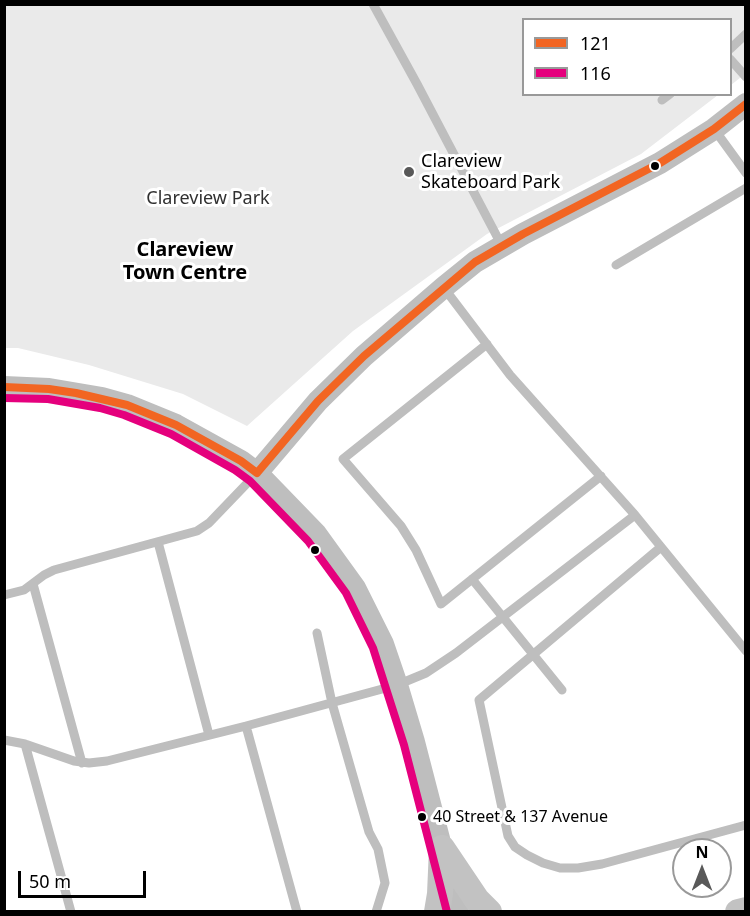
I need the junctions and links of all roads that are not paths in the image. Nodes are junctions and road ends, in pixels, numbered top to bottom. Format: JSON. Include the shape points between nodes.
{"nodes":[{"id":1,"x":373,"y":4,"type":"edge"},
{"id":2,"x":746,"y":34,"type":"edge"},
{"id":3,"x":732,"y":47,"type":"edge"},
{"id":4,"x":732,"y":61,"type":"edge"},
{"id":5,"x":746,"y":77,"type":"edge"},
{"id":6,"x":746,"y":104,"type":"edge"},
{"id":7,"x":714,"y":129,"type":"junction"},
{"id":8,"x":746,"y":173,"type":"edge"},
{"id":9,"x":746,"y":188,"type":"edge"},
{"id":10,"x":502,"y":246,"type":"junction"},
{"id":11,"x":616,"y":265,"type":"dead end"},
{"id":12,"x":444,"y":287,"type":"junction"},
{"id":13,"x":487,"y":344,"type":"junction"},
{"id":14,"x":4,"y":387,"type":"edge"},
{"id":15,"x":257,"y":473,"type":"junction"},
{"id":16,"x":601,"y":477,"type":"junction"},
{"id":17,"x":635,"y":515,"type":"junction"},
{"id":18,"x":158,"y":542,"type":"junction"},
{"id":19,"x":661,"y":547,"type":"junction"},
{"id":20,"x":472,"y":579,"type":"junction"},
{"id":21,"x":33,"y":584,"type":"junction"},
{"id":22,"x":4,"y":595,"type":"edge"},
{"id":23,"x":503,"y":617,"type":"junction"},
{"id":24,"x":317,"y":633,"type":"dead end"},
{"id":25,"x":746,"y":651,"type":"edge"},
{"id":26,"x":533,"y":654,"type":"junction"},
{"id":27,"x":398,"y":685,"type":"junction"},
{"id":28,"x":562,"y":690,"type":"dead end"},
{"id":29,"x":332,"y":703,"type":"junction"},
{"id":30,"x":246,"y":726,"type":"junction"},
{"id":31,"x":209,"y":735,"type":"junction"},
{"id":32,"x":4,"y":740,"type":"edge"},
{"id":33,"x":25,"y":744,"type":"junction"},
{"id":34,"x":82,"y":763,"type":"junction"},
{"id":35,"x":746,"y":825,"type":"edge"},
{"id":36,"x":442,"y":848,"type":"junction"},
{"id":37,"x":746,"y":910,"type":"edge"},
{"id":38,"x":71,"y":912,"type":"edge"},
{"id":39,"x":297,"y":912,"type":"edge"},
{"id":40,"x":376,"y":912,"type":"edge"},
{"id":41,"x":437,"y":912,"type":"edge"},
{"id":42,"x":458,"y":912,"type":"edge"},
{"id":43,"x":489,"y":912,"type":"edge"},
{"id":44,"x":738,"y":912,"type":"edge"}],
"edges":[{"from":1,"to":10,"type":"lane"},
{"from":2,"to":3,"type":"lane"},
{"from":4,"to":5,"type":"lane"},
{"from":6,"to":7,"type":"street"},
{"from":7,"to":8,"type":"lane"},
{"from":7,"to":10,"type":"street","via":[[660,163]]},
{"from":9,"to":11,"type":"lane"},
{"from":10,"to":12,"type":"street"},
{"from":12,"to":13,"type":"lane"},
{"from":12,"to":15,"type":"street","via":[[318,401]]},
{"from":13,"to":16,"type":"lane"},
{"from":13,"to":20,"type":"lane","via":[[343,459],[401,526],[441,604]]},
{"from":14,"to":15,"type":"street","via":[[49,389],[127,405],[176,425]]},
{"from":15,"to":18,"type":"lane","via":[[204,528]]},
{"from":15,"to":27,"type":"street","via":[[316,534],[355,588]]},
{"from":16,"to":17,"type":"lane"},
{"from":16,"to":20,"type":"lane"},
{"from":17,"to":19,"type":"lane"},
{"from":17,"to":23,"type":"lane"},
{"from":18,"to":21,"type":"lane","via":[[54,570]]},
{"from":18,"to":31,"type":"lane"},
{"from":19,"to":25,"type":"lane"},
{"from":19,"to":26,"type":"lane"},
{"from":20,"to":23,"type":"lane"},
{"from":21,"to":22,"type":"lane"},
{"from":21,"to":34,"type":"lane"},
{"from":23,"to":26,"type":"lane"},
{"from":23,"to":27,"type":"lane","via":[[426,673]]},
{"from":24,"to":29,"type":"lane"},
{"from":26,"to":28,"type":"lane"},
{"from":26,"to":35,"type":"lane","via":[[478,700],[508,836],[515,848],[543,863],[560,868],[578,867]]},
{"from":27,"to":29,"type":"lane"},
{"from":27,"to":36,"type":"street"},
{"from":29,"to":30,"type":"lane"},
{"from":29,"to":40,"type":"lane","via":[[369,832],[378,849],[384,883]]},
{"from":30,"to":31,"type":"lane"},
{"from":30,"to":39,"type":"lane"},
{"from":31,"to":34,"type":"lane","via":[[106,762]]},
{"from":32,"to":33,"type":"lane"},
{"from":33,"to":34,"type":"lane"},
{"from":33,"to":38,"type":"lane"},
{"from":36,"to":41,"type":"main road"},
{"from":36,"to":42,"type":"street"},
{"from":36,"to":43,"type":"main road"},
{"from":37,"to":44,"type":"main road"}]}
